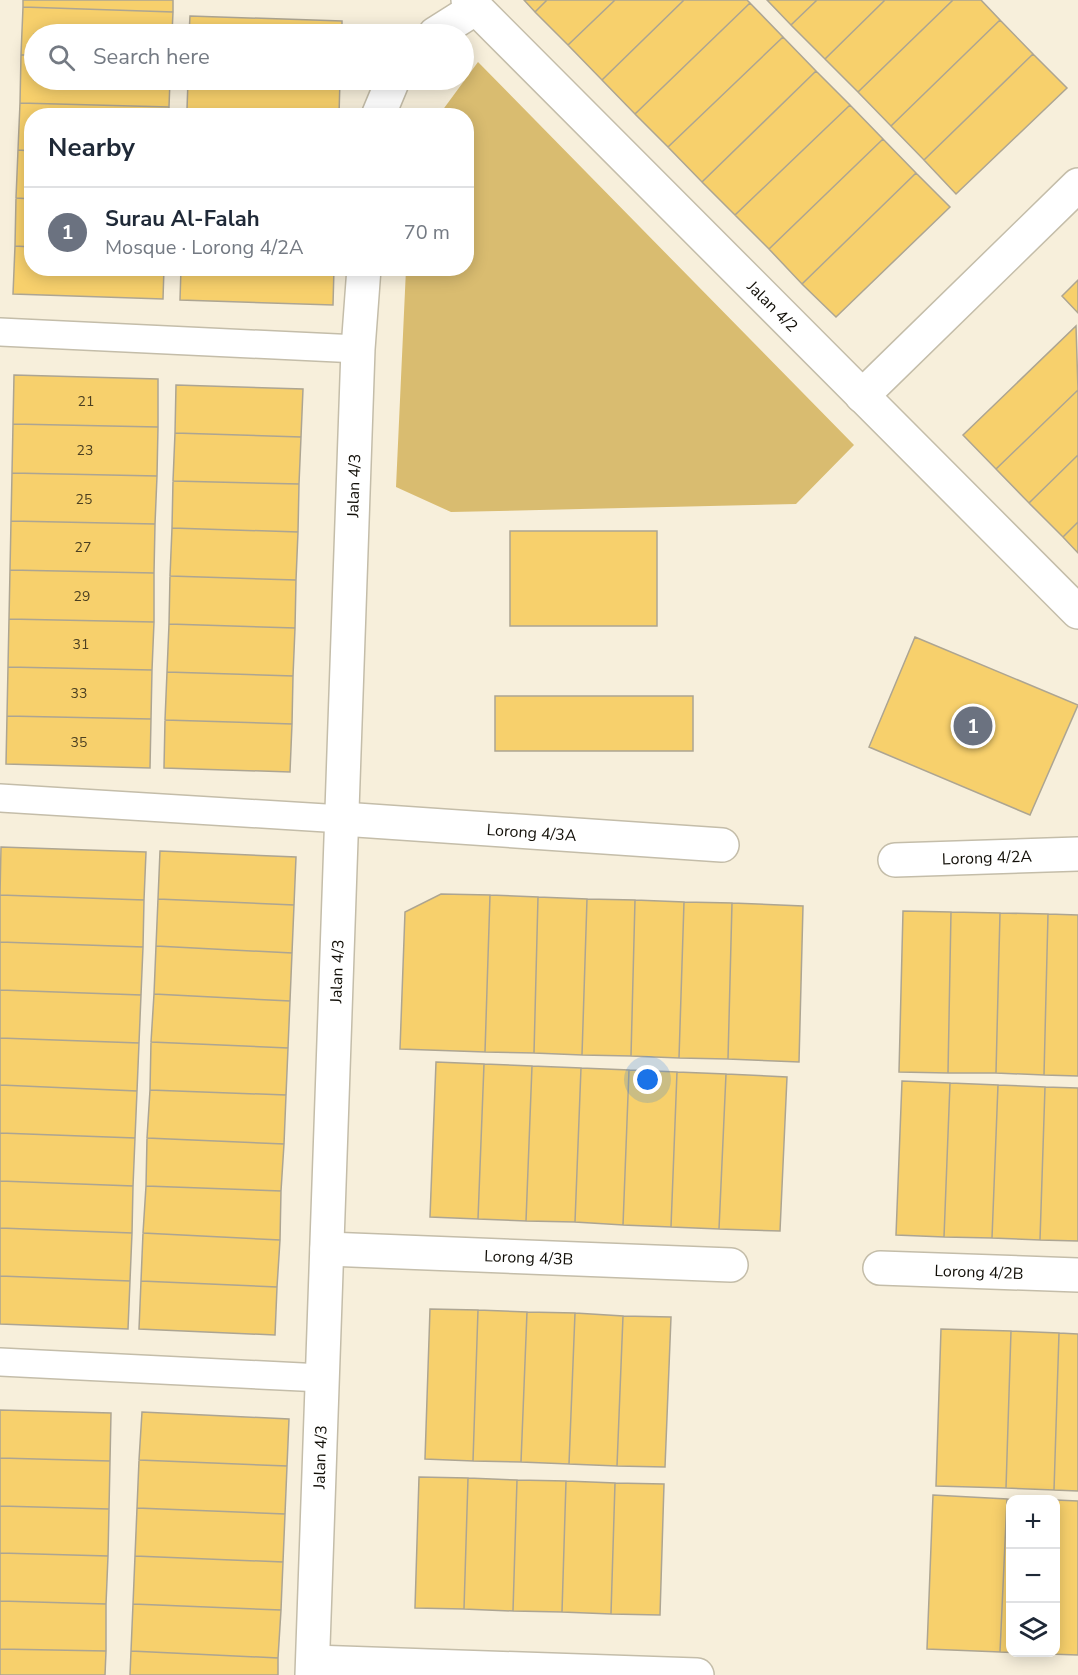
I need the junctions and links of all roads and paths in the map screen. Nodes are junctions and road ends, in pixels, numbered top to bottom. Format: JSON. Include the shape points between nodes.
{"nodes":[{"id":1,"x":472,"y":4,"type":"edge"},
{"id":2,"x":447,"y":24,"type":"edge"},
{"id":3,"x":389,"y":90,"type":"edge"},
{"id":4,"x":381,"y":108,"type":"edge"},
{"id":5,"x":1078,"y":186,"type":"edge"},
{"id":6,"x":363,"y":276,"type":"edge"},
{"id":7,"x":0,"y":332,"type":"edge"},
{"id":8,"x":358,"y":349,"type":"junction"},
{"id":9,"x":862,"y":396,"type":"junction"},
{"id":10,"x":1078,"y":612,"type":"edge"},
{"id":11,"x":0,"y":798,"type":"edge"},
{"id":12,"x":342,"y":819,"type":"junction"},
{"id":13,"x":722,"y":845,"type":"dead end"},
{"id":14,"x":1078,"y":854,"type":"edge"},
{"id":15,"x":895,"y":860,"type":"dead end"},
{"id":16,"x":327,"y":1249,"type":"junction"},
{"id":17,"x":731,"y":1265,"type":"dead end"},
{"id":18,"x":880,"y":1268,"type":"dead end"},
{"id":19,"x":1078,"y":1275,"type":"edge"},
{"id":20,"x":0,"y":1362,"type":"edge"},
{"id":21,"x":322,"y":1378,"type":"junction"},
{"id":22,"x":313,"y":1668,"type":"edge"},
{"id":23,"x":697,"y":1675,"type":"edge"}],
"edges":[{"from":1,"to":2,"type":"street"},
{"from":1,"to":9,"type":"street","name":"Jalan 4/2"},
{"from":3,"to":4,"type":"street"},
{"from":5,"to":9,"type":"street"},
{"from":6,"to":8,"type":"street","name":"Jalan 4/3"},
{"from":7,"to":8,"type":"lane"},
{"from":8,"to":12,"type":"street","name":"Jalan 4/3"},
{"from":9,"to":10,"type":"street","name":"Jalan 4/2"},
{"from":11,"to":12,"type":"lane"},
{"from":12,"to":13,"type":"street","name":"Lorong 4/3A"},
{"from":12,"to":16,"type":"street","name":"Jalan 4/3"},
{"from":14,"to":15,"type":"street","name":"Lorong 4/2A"},
{"from":16,"to":17,"type":"street","name":"Lorong 4/3B"},
{"from":16,"to":21,"type":"street","name":"Jalan 4/3"},
{"from":18,"to":19,"type":"street","name":"Lorong 4/2B"},
{"from":20,"to":21,"type":"lane"},
{"from":21,"to":22,"type":"street","name":"Jalan 4/3"},
{"from":22,"to":23,"type":"street"}]}
